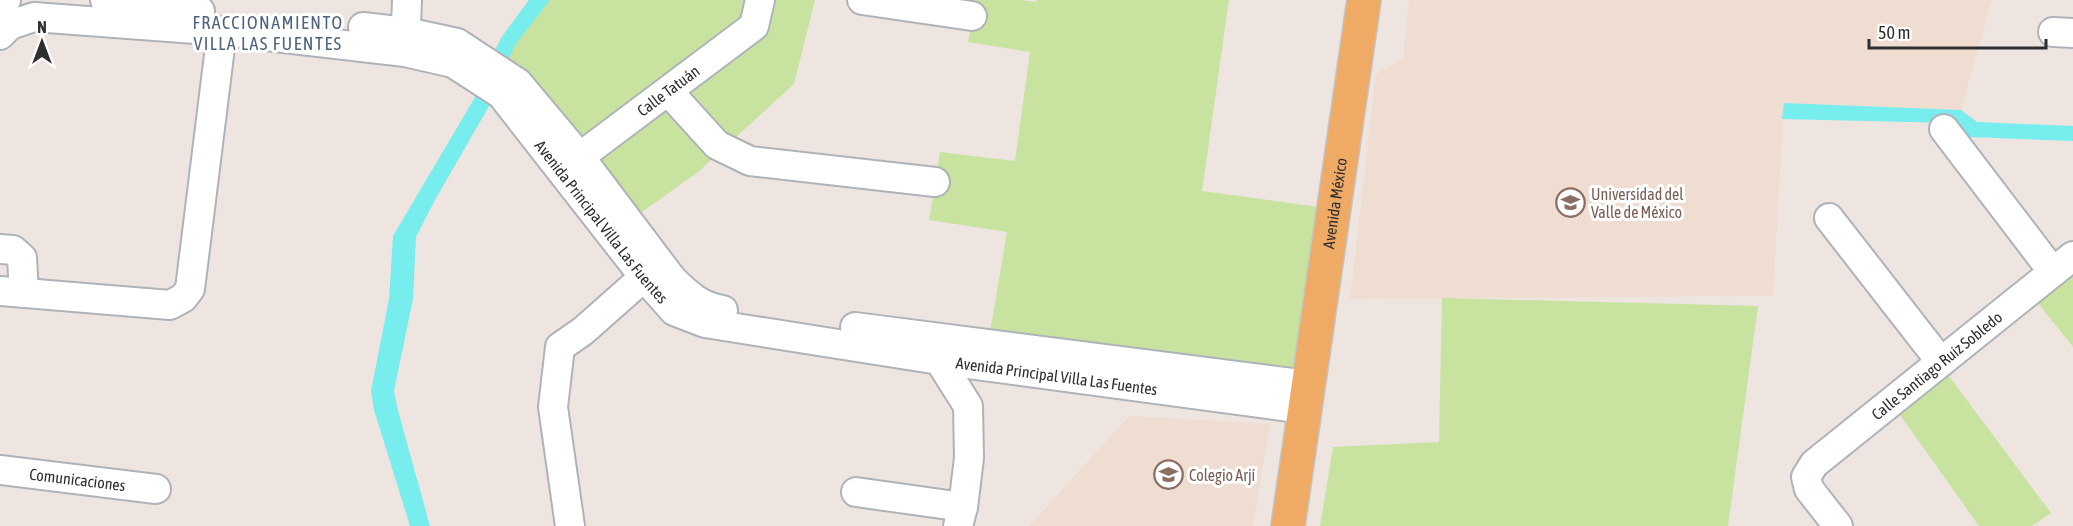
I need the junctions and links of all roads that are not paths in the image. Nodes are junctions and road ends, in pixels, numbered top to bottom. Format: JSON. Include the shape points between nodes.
{"nodes":[{"id":1,"x":6,"y":0,"type":"edge"},
{"id":2,"x":105,"y":0,"type":"edge"},
{"id":3,"x":407,"y":0,"type":"edge"},
{"id":4,"x":760,"y":0,"type":"edge"},
{"id":5,"x":862,"y":0,"type":"edge"},
{"id":6,"x":1364,"y":0,"type":"edge"},
{"id":7,"x":0,"y":3,"type":"edge"},
{"id":8,"x":30,"y":9,"type":"edge"},
{"id":9,"x":972,"y":16,"type":"dead end"},
{"id":10,"x":222,"y":31,"type":"junction"},
{"id":11,"x":0,"y":35,"type":"edge"},
{"id":12,"x":405,"y":42,"type":"junction"},
{"id":13,"x":668,"y":91,"type":"junction"},
{"id":14,"x":1944,"y":129,"type":"dead end"},
{"id":15,"x":571,"y":164,"type":"junction"},
{"id":16,"x":935,"y":182,"type":"dead end"},
{"id":17,"x":1829,"y":218,"type":"dead end"},
{"id":18,"x":0,"y":249,"type":"edge"},
{"id":19,"x":2063,"y":264,"type":"edge"},
{"id":20,"x":644,"y":277,"type":"junction"},
{"id":21,"x":12,"y":292,"type":"edge"},
{"id":22,"x":939,"y":360,"type":"junction"},
{"id":23,"x":1941,"y":362,"type":"junction"},
{"id":24,"x":1306,"y":397,"type":"junction"},
{"id":25,"x":0,"y":471,"type":"edge"},
{"id":26,"x":156,"y":489,"type":"dead end"},
{"id":27,"x":856,"y":492,"type":"dead end"},
{"id":28,"x":961,"y":516,"type":"edge"},
{"id":29,"x":570,"y":526,"type":"edge"},
{"id":30,"x":1288,"y":526,"type":"edge"},
{"id":31,"x":1838,"y":526,"type":"edge"}],
"edges":[{"from":1,"to":7,"type":"street"},
{"from":2,"to":12,"type":"street","name":"Avenida Principal Villa Las Fuentes"},
{"from":3,"to":12,"type":"street"},
{"from":4,"to":13,"type":"street","name":"Calle Tatuán","via":[[754,26]]},
{"from":5,"to":9,"type":"street"},
{"from":6,"to":24,"type":"main road","name":"Avenida México"},
{"from":8,"to":10,"type":"street","name":"Avenida Principal Villa Las Fuentes"},
{"from":8,"to":11,"type":"street","name":"Avenida Principal Villa Las Fuentes"},
{"from":10,"to":12,"type":"street","name":"Avenida Principal Villa Las Fuentes"},
{"from":10,"to":21,"type":"street","via":[[190,289],[183,298],[170,305]]},
{"from":12,"to":15,"type":"street","name":"Avenida Principal Villa Las Fuentes","via":[[453,63],[501,94]]},
{"from":13,"to":15,"type":"street","name":"Calle Tatuán"},
{"from":13,"to":16,"type":"street","via":[[717,145],[750,161]]},
{"from":14,"to":19,"type":"street"},
{"from":15,"to":20,"type":"street","name":"Avenida Principal Villa Las Fuentes"},
{"from":15,"to":24,"type":"street","name":"Avenida Principal Villa Las Fuentes","via":[[672,279],[711,309]]},
{"from":17,"to":23,"type":"street"},
{"from":18,"to":21,"type":"street","via":[[13,250],[22,258]]},
{"from":19,"to":23,"type":"street","name":"Calle Santiago Ruiz Sobledo"},
{"from":20,"to":22,"type":"street","name":"Avenida Principal Villa Las Fuentes","via":[[674,310],[705,323]]},
{"from":20,"to":29,"type":"street","via":[[560,347],[553,407]]},
{"from":22,"to":24,"type":"street","name":"Avenida Principal Villa Las Fuentes"},
{"from":22,"to":28,"type":"street","via":[[968,406],[969,458]]},
{"from":23,"to":31,"type":"street","name":"Calle Santiago Ruiz Sobledo","via":[[1814,464],[1806,477],[1809,489]]},
{"from":24,"to":30,"type":"main road","name":"Avenida México"},
{"from":25,"to":26,"type":"street","name":"Comunicaciones"},
{"from":27,"to":28,"type":"street"}]}
